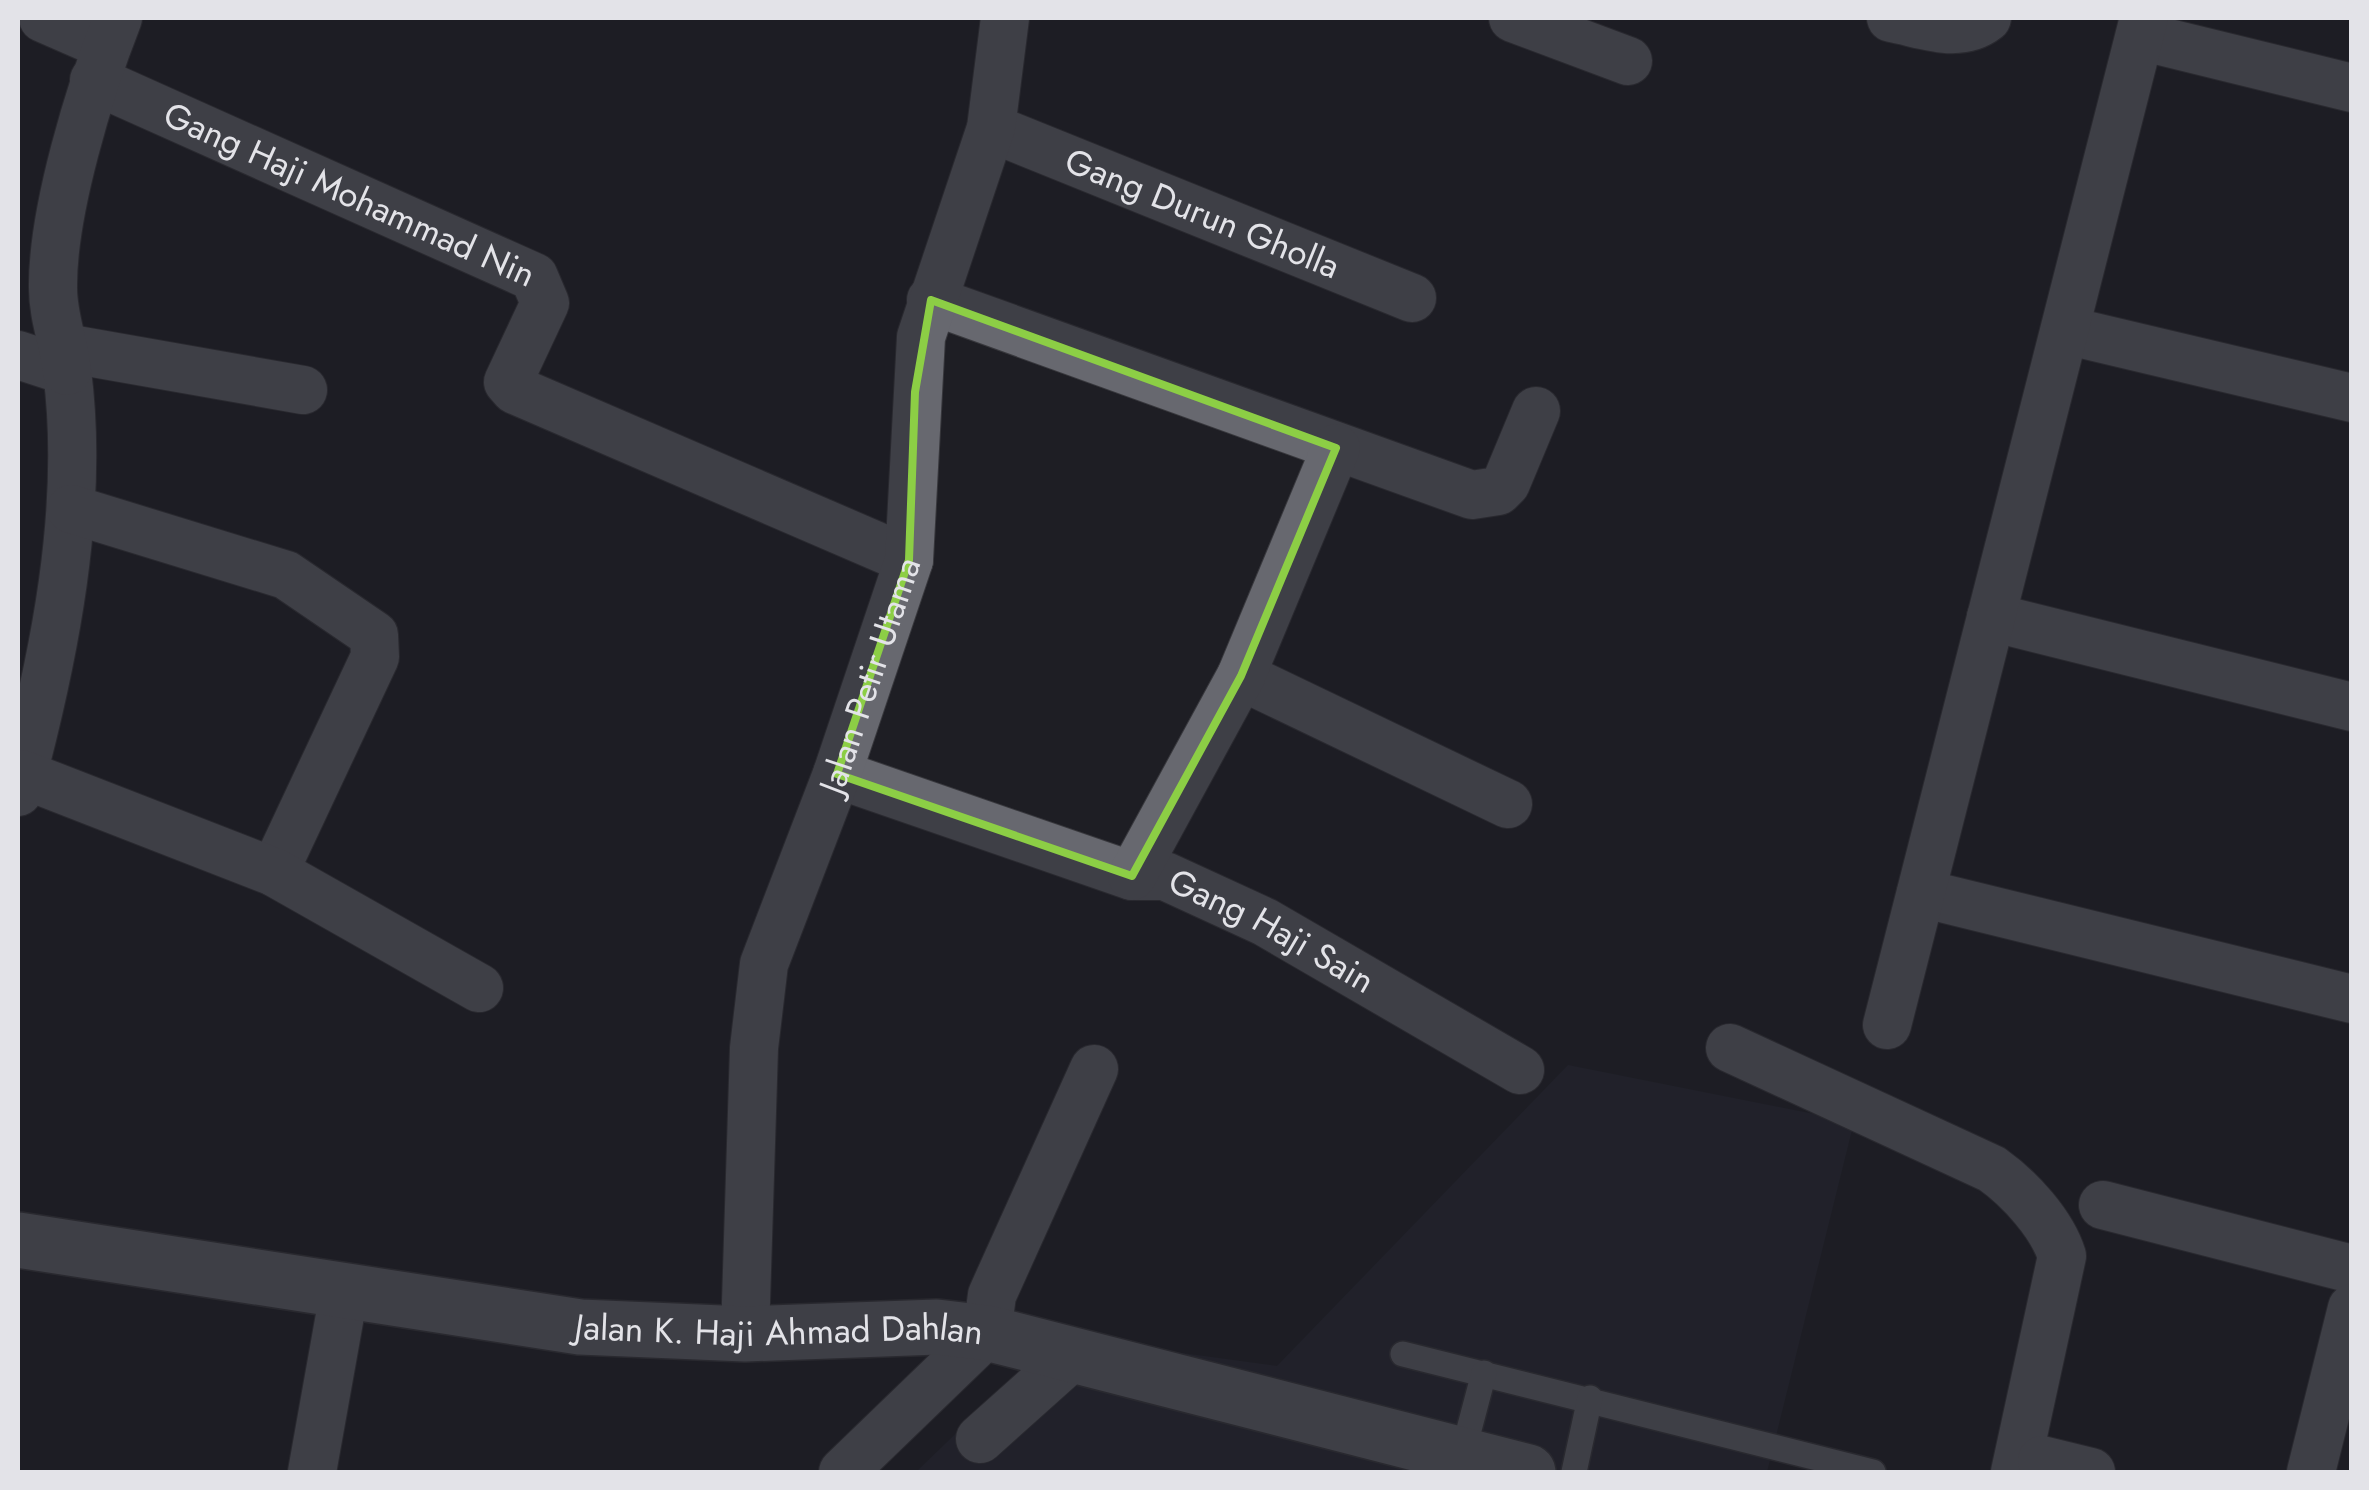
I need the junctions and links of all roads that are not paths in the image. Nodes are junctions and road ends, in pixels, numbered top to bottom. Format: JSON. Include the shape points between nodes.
{"nodes":[{"id":1,"x":42,"y":18,"type":"edge"},
{"id":2,"x":1513,"y":18,"type":"edge"},
{"id":3,"x":1891,"y":18,"type":"edge"},
{"id":4,"x":1987,"y":18,"type":"edge"},
{"id":5,"x":1001,"y":19,"type":"edge"},
{"id":6,"x":2142,"y":27,"type":"edge"},
{"id":7,"x":106,"y":48,"type":"edge"},
{"id":8,"x":1628,"y":61,"type":"dead end"},
{"id":9,"x":2352,"y":88,"type":"edge"},
{"id":10,"x":990,"y":128,"type":"junction"},
{"id":11,"x":1412,"y":298,"type":"dead end"},
{"id":12,"x":931,"y":300,"type":"junction"},
{"id":13,"x":2065,"y":330,"type":"junction"},
{"id":14,"x":18,"y":356,"type":"edge"},
{"id":15,"x":66,"y":360,"type":"junction"},
{"id":16,"x":303,"y":390,"type":"dead end"},
{"id":17,"x":2352,"y":398,"type":"edge"},
{"id":18,"x":1536,"y":411,"type":"dead end"},
{"id":19,"x":1336,"y":448,"type":"junction"},
{"id":20,"x":71,"y":509,"type":"junction"},
{"id":21,"x":909,"y":560,"type":"junction"},
{"id":22,"x":1992,"y":616,"type":"junction"},
{"id":23,"x":1241,"y":676,"type":"junction"},
{"id":24,"x":2352,"y":708,"type":"edge"},
{"id":25,"x":837,"y":774,"type":"junction"},
{"id":26,"x":20,"y":783,"type":"edge"},
{"id":27,"x":1508,"y":804,"type":"dead end"},
{"id":28,"x":274,"y":872,"type":"junction"},
{"id":29,"x":1132,"y":876,"type":"junction"},
{"id":30,"x":1921,"y":893,"type":"junction"},
{"id":31,"x":479,"y":988,"type":"dead end"},
{"id":32,"x":2352,"y":999,"type":"edge"},
{"id":33,"x":1887,"y":1025,"type":"dead end"},
{"id":34,"x":1730,"y":1048,"type":"dead end"},
{"id":35,"x":1094,"y":1069,"type":"dead end"},
{"id":36,"x":1520,"y":1070,"type":"dead end"},
{"id":37,"x":2103,"y":1205,"type":"dead end"},
{"id":38,"x":18,"y":1240,"type":"edge"},
{"id":39,"x":2352,"y":1268,"type":"edge"},
{"id":40,"x":344,"y":1294,"type":"junction"},
{"id":41,"x":2352,"y":1308,"type":"edge"},
{"id":42,"x":745,"y":1334,"type":"junction"},
{"id":43,"x":1026,"y":1342,"type":"junction"},
{"id":44,"x":1403,"y":1354,"type":"dead end"},
{"id":45,"x":1484,"y":1373,"type":"junction"},
{"id":46,"x":1588,"y":1411,"type":"junction"},
{"id":47,"x":980,"y":1439,"type":"dead end"},
{"id":48,"x":1465,"y":1446,"type":"junction"},
{"id":49,"x":2029,"y":1466,"type":"edge"},
{"id":50,"x":1560,"y":1469,"type":"edge"},
{"id":51,"x":312,"y":1472,"type":"edge"},
{"id":52,"x":843,"y":1472,"type":"edge"},
{"id":53,"x":1873,"y":1472,"type":"edge"},
{"id":54,"x":2091,"y":1472,"type":"edge"},
{"id":55,"x":2311,"y":1472,"type":"edge"}],
"edges":[{"from":1,"to":7,"type":"street"},
{"from":2,"to":8,"type":"street"},
{"from":3,"to":4,"type":"street","via":[[1952,30],[1973,29]]},
{"from":5,"to":10,"type":"street","name":"Jalan Petir Utama"},
{"from":6,"to":9,"type":"street"},
{"from":6,"to":13,"type":"street"},
{"from":7,"to":15,"type":"street","via":[[55,250],[55,327]]},
{"from":7,"to":21,"type":"street","name":"Gang Haji Mohammad Nin","via":[[534,277],[545,302],[508,382],[514,390]]},
{"from":10,"to":11,"type":"street","name":"Gang Durun Gholla"},
{"from":10,"to":12,"type":"street","name":"Jalan Petir Utama"},
{"from":12,"to":19,"type":"street"},
{"from":12,"to":21,"type":"street","name":"Jalan Petir Utama","via":[[915,392],[918,462]]},
{"from":13,"to":17,"type":"street"},
{"from":13,"to":22,"type":"street"},
{"from":14,"to":15,"type":"street"},
{"from":15,"to":16,"type":"street"},
{"from":15,"to":20,"type":"street","via":[[76,436]]},
{"from":18,"to":19,"type":"street","via":[[1506,483],[1486,496]]},
{"from":19,"to":23,"type":"street"},
{"from":20,"to":26,"type":"street"},
{"from":20,"to":28,"type":"street","via":[[286,576],[374,635],[375,657]]},
{"from":21,"to":25,"type":"street","name":"Jalan Petir Utama"},
{"from":22,"to":24,"type":"street"},
{"from":22,"to":30,"type":"street"},
{"from":23,"to":27,"type":"street"},
{"from":23,"to":29,"type":"street"},
{"from":25,"to":29,"type":"street","name":"Gang Haji Sain"},
{"from":25,"to":42,"type":"street","name":"Jalan Petir Utama","via":[[764,964],[756,1004]]},
{"from":26,"to":28,"type":"street"},
{"from":28,"to":31,"type":"street"},
{"from":29,"to":36,"type":"street","name":"Gang Haji Sain","via":[[1165,876],[1265,922]]},
{"from":30,"to":32,"type":"street"},
{"from":30,"to":33,"type":"street"},
{"from":34,"to":49,"type":"street","via":[[1992,1170],[2057,1239],[2062,1256]]},
{"from":35,"to":43,"type":"street","via":[[992,1295]]},
{"from":37,"to":39,"type":"street"},
{"from":38,"to":40,"type":"main road","name":"Jalan K. Haji Ahmad Dahlan"},
{"from":40,"to":42,"type":"main road","name":"Jalan K. Haji Ahmad Dahlan","via":[[580,1327]]},
{"from":40,"to":51,"type":"street"},
{"from":41,"to":55,"type":"street"},
{"from":42,"to":43,"type":"main road","name":"Jalan K. Haji Ahmad Dahlan","via":[[890,1327]]},
{"from":43,"to":47,"type":"street"},
{"from":43,"to":48,"type":"main road","name":"Jalan K. Haji Ahmad Dahlan"},
{"from":43,"to":52,"type":"street"},
{"from":44,"to":45,"type":"lane"},
{"from":45,"to":46,"type":"lane"},
{"from":45,"to":48,"type":"lane"},
{"from":46,"to":50,"type":"lane"},
{"from":46,"to":53,"type":"lane"},
{"from":48,"to":50,"type":"main road","name":"Jalan K. Haji Ahmad Dahlan"},
{"from":49,"to":54,"type":"street"}]}
